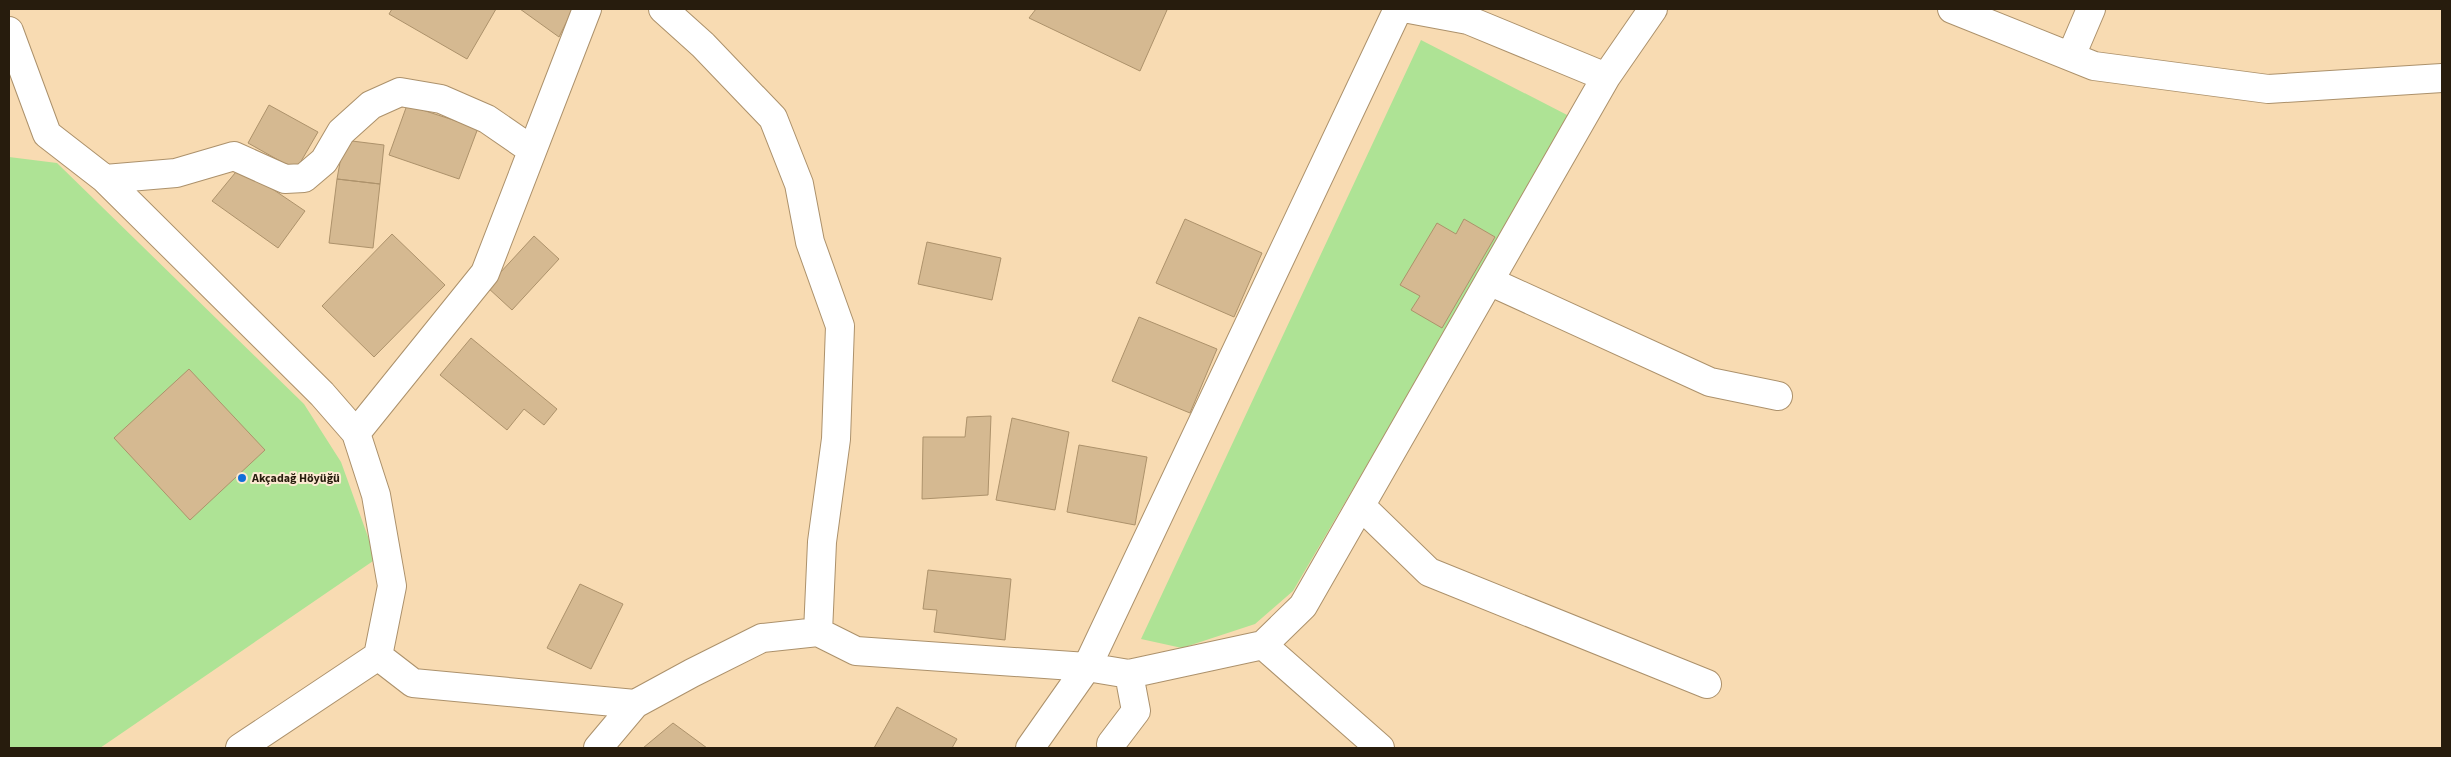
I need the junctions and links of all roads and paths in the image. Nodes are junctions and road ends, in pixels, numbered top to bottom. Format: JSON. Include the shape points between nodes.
{"nodes":[{"id":1,"x":587,"y":9,"type":"edge"},
{"id":2,"x":663,"y":9,"type":"edge"},
{"id":3,"x":1398,"y":9,"type":"edge"},
{"id":4,"x":1409,"y":9,"type":"edge"},
{"id":5,"x":1654,"y":9,"type":"edge"},
{"id":6,"x":1952,"y":9,"type":"edge"},
{"id":7,"x":2091,"y":9,"type":"edge"},
{"id":8,"x":1471,"y":15,"type":"edge"},
{"id":9,"x":9,"y":31,"type":"edge"},
{"id":10,"x":2071,"y":56,"type":"junction"},
{"id":11,"x":1606,"y":77,"type":"junction"},
{"id":12,"x":2442,"y":78,"type":"edge"},
{"id":13,"x":532,"y":150,"type":"junction"},
{"id":14,"x":105,"y":179,"type":"junction"},
{"id":15,"x":1489,"y":281,"type":"junction"},
{"id":16,"x":1778,"y":396,"type":"dead end"},
{"id":17,"x":356,"y":433,"type":"junction"},
{"id":18,"x":1361,"y":506,"type":"junction"},
{"id":19,"x":818,"y":632,"type":"junction"},
{"id":20,"x":1263,"y":645,"type":"junction"},
{"id":21,"x":378,"y":656,"type":"junction"},
{"id":22,"x":1087,"y":668,"type":"junction"},
{"id":23,"x":1128,"y":674,"type":"junction"},
{"id":24,"x":1707,"y":684,"type":"dead end"},
{"id":25,"x":635,"y":704,"type":"junction"},
{"id":26,"x":240,"y":748,"type":"edge"},
{"id":27,"x":598,"y":748,"type":"edge"},
{"id":28,"x":1030,"y":748,"type":"edge"},
{"id":29,"x":1112,"y":748,"type":"edge"},
{"id":30,"x":1380,"y":748,"type":"edge"}],
"edges":[{"from":1,"to":13,"type":"street"},
{"from":2,"to":19,"type":"street","via":[[703,45],[773,118],[799,184],[810,242],[840,326],[836,439],[822,542]]},
{"from":3,"to":22,"type":"street"},
{"from":4,"to":8,"type":"street"},
{"from":5,"to":11,"type":"street"},
{"from":6,"to":10,"type":"street"},
{"from":7,"to":10,"type":"street"},
{"from":8,"to":11,"type":"street"},
{"from":9,"to":14,"type":"street","via":[[47,134]]},
{"from":10,"to":12,"type":"street","via":[[2094,66],[2268,89]]},
{"from":11,"to":15,"type":"street"},
{"from":13,"to":14,"type":"street","via":[[487,119],[441,99],[400,92],[371,105],[341,132],[324,161],[304,178],[285,180],[234,156],[176,173]]},
{"from":13,"to":17,"type":"street","via":[[485,273]]},
{"from":14,"to":17,"type":"street","via":[[322,394]]},
{"from":15,"to":16,"type":"street","via":[[1710,382]]},
{"from":15,"to":18,"type":"street"},
{"from":17,"to":21,"type":"street","via":[[376,495],[392,586]]},
{"from":18,"to":20,"type":"street","via":[[1303,606]]},
{"from":18,"to":24,"type":"street","via":[[1429,572]]},
{"from":19,"to":22,"type":"street","via":[[856,651]]},
{"from":19,"to":25,"type":"street","via":[[762,638]]},
{"from":20,"to":23,"type":"street"},
{"from":20,"to":30,"type":"street"},
{"from":21,"to":25,"type":"street","via":[[413,683]]},
{"from":21,"to":26,"type":"street"},
{"from":22,"to":23,"type":"street"},
{"from":22,"to":28,"type":"street"},
{"from":23,"to":29,"type":"street","via":[[1136,711],[1111,744]]},
{"from":25,"to":27,"type":"street"}]}
